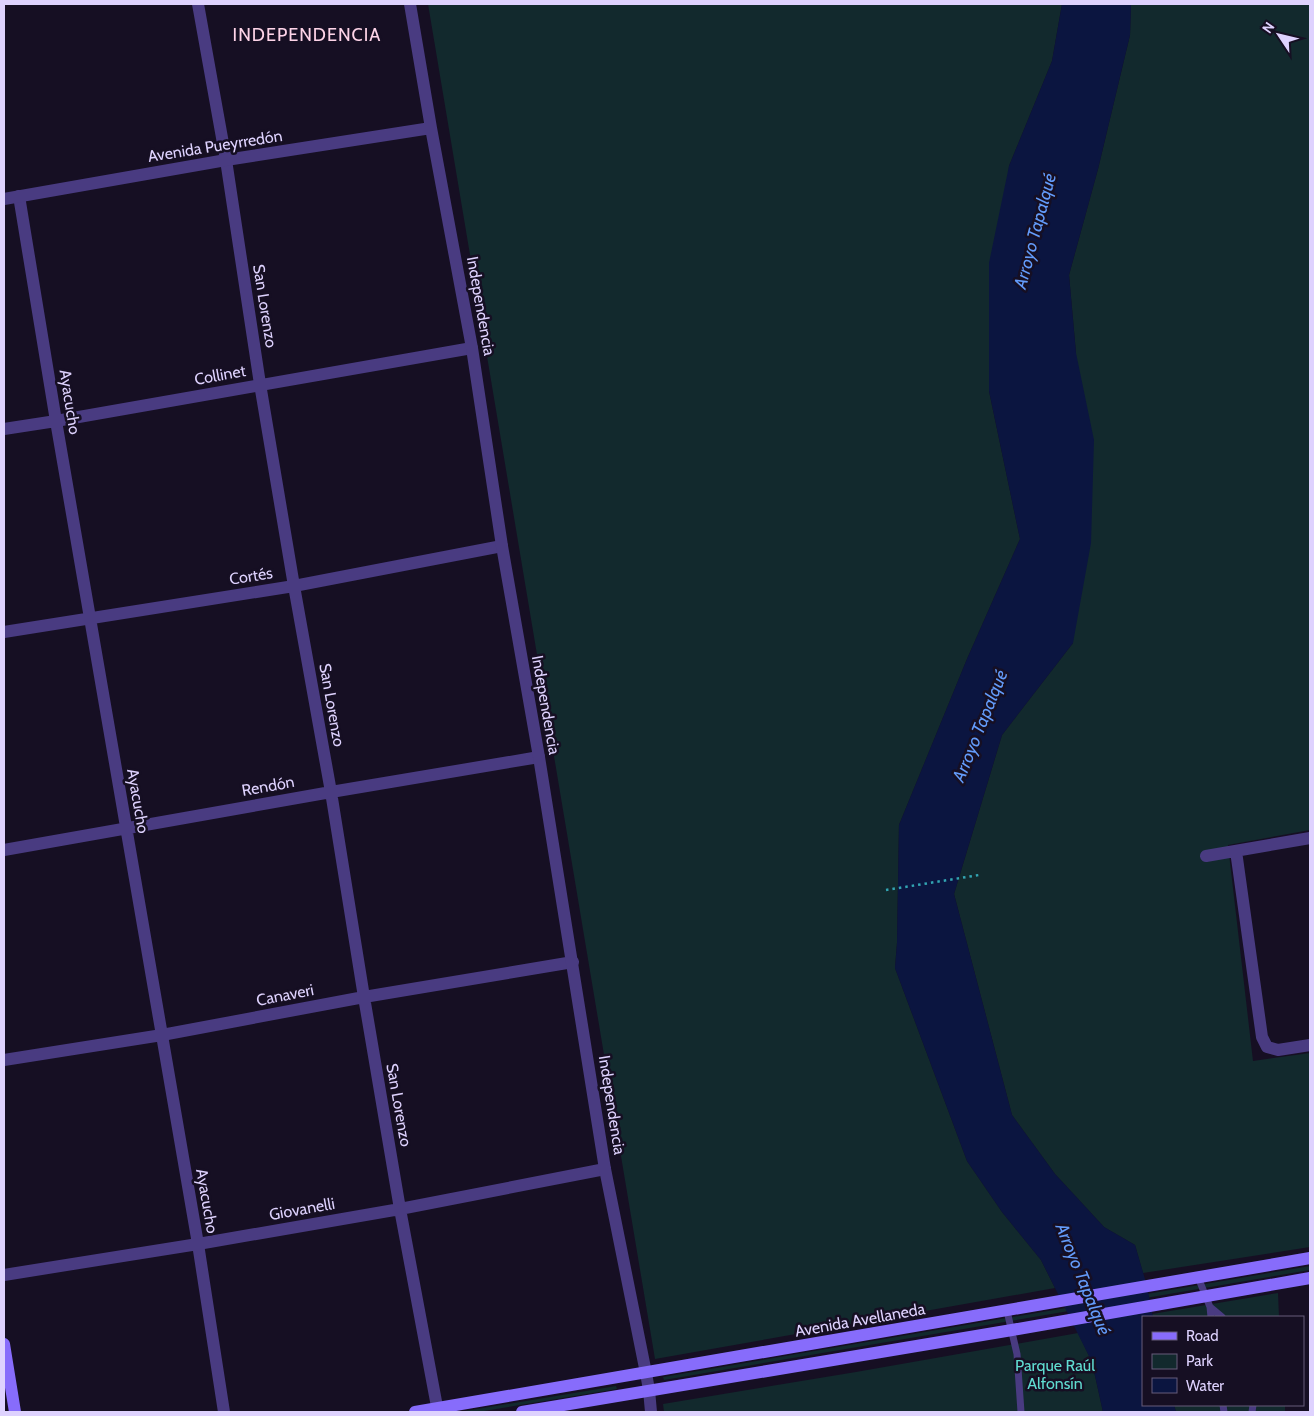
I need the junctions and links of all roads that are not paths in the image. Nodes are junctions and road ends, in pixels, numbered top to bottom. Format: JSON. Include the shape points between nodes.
{"nodes":[{"id":1,"x":198,"y":4,"type":"edge"},
{"id":2,"x":410,"y":4,"type":"edge"},
{"id":3,"x":431,"y":128,"type":"junction"},
{"id":4,"x":226,"y":160,"type":"junction"},
{"id":5,"x":20,"y":196,"type":"junction"},
{"id":6,"x":4,"y":199,"type":"edge"},
{"id":7,"x":472,"y":348,"type":"junction"},
{"id":8,"x":260,"y":384,"type":"junction"},
{"id":9,"x":56,"y":421,"type":"junction"},
{"id":10,"x":4,"y":429,"type":"edge"},
{"id":11,"x":502,"y":546,"type":"junction"},
{"id":12,"x":294,"y":586,"type":"junction"},
{"id":13,"x":90,"y":617,"type":"junction"},
{"id":14,"x":4,"y":632,"type":"edge"},
{"id":15,"x":539,"y":757,"type":"junction"},
{"id":16,"x":331,"y":792,"type":"junction"},
{"id":17,"x":126,"y":828,"type":"junction"},
{"id":18,"x":1310,"y":838,"type":"edge"},
{"id":19,"x":4,"y":850,"type":"edge"},
{"id":20,"x":1236,"y":851,"type":"junction"},
{"id":21,"x":1206,"y":856,"type":"dead end"},
{"id":22,"x":573,"y":962,"type":"junction"},
{"id":23,"x":364,"y":997,"type":"junction"},
{"id":24,"x":162,"y":1035,"type":"junction"},
{"id":25,"x":1310,"y":1045,"type":"edge"},
{"id":26,"x":4,"y":1060,"type":"edge"},
{"id":27,"x":605,"y":1169,"type":"junction"},
{"id":28,"x":400,"y":1209,"type":"junction"},
{"id":29,"x":198,"y":1244,"type":"junction"},
{"id":30,"x":1310,"y":1258,"type":"edge"},
{"id":31,"x":4,"y":1275,"type":"edge"},
{"id":32,"x":1198,"y":1277,"type":"junction"},
{"id":33,"x":1310,"y":1278,"type":"edge"},
{"id":34,"x":1207,"y":1301,"type":"junction"},
{"id":35,"x":1007,"y":1311,"type":"junction"},
{"id":36,"x":1211,"y":1316,"type":"edge"},
{"id":37,"x":1221,"y":1316,"type":"edge"},
{"id":38,"x":1012,"y":1330,"type":"junction"},
{"id":39,"x":4,"y":1344,"type":"edge"},
{"id":40,"x":646,"y":1373,"type":"junction"},
{"id":41,"x":649,"y":1390,"type":"junction"},
{"id":42,"x":437,"y":1410,"type":"edge"},
{"id":43,"x":15,"y":1412,"type":"edge"},
{"id":44,"x":224,"y":1412,"type":"edge"},
{"id":45,"x":416,"y":1412,"type":"edge"},
{"id":46,"x":522,"y":1412,"type":"edge"},
{"id":47,"x":652,"y":1412,"type":"edge"},
{"id":48,"x":1021,"y":1412,"type":"edge"}],
"edges":[{"from":1,"to":4,"type":"street","name":"San Lorenzo"},
{"from":2,"to":3,"type":"street","name":"Independencia"},
{"from":3,"to":4,"type":"street","name":"Avenida Pueyrredón"},
{"from":3,"to":7,"type":"street","name":"Independencia"},
{"from":4,"to":5,"type":"street","name":"Avenida Pueyrredón"},
{"from":4,"to":8,"type":"street","name":"San Lorenzo"},
{"from":5,"to":6,"type":"street","name":"Avenida Pueyrredón"},
{"from":5,"to":9,"type":"street","name":"Ayacucho"},
{"from":7,"to":8,"type":"street","name":"Collinet"},
{"from":7,"to":11,"type":"street","name":"Independencia"},
{"from":8,"to":9,"type":"street","name":"Collinet"},
{"from":8,"to":12,"type":"street","name":"San Lorenzo"},
{"from":9,"to":10,"type":"street","name":"Collinet"},
{"from":9,"to":13,"type":"street","name":"Ayacucho"},
{"from":11,"to":12,"type":"street","name":"Cortés"},
{"from":11,"to":15,"type":"street","name":"Independencia"},
{"from":12,"to":13,"type":"street","name":"Cortés"},
{"from":12,"to":16,"type":"street","name":"San Lorenzo"},
{"from":13,"to":14,"type":"street","name":"Cortés"},
{"from":13,"to":17,"type":"street","name":"Ayacucho"},
{"from":15,"to":16,"type":"street","name":"Rendón"},
{"from":15,"to":22,"type":"street","name":"Independencia"},
{"from":16,"to":17,"type":"street","name":"Rendón"},
{"from":16,"to":23,"type":"street","name":"San Lorenzo"},
{"from":17,"to":19,"type":"street","name":"Rendón"},
{"from":17,"to":24,"type":"street","name":"Ayacucho"},
{"from":18,"to":20,"type":"street"},
{"from":20,"to":21,"type":"street"},
{"from":20,"to":25,"type":"street","via":[[1262,1037],[1268,1047],[1278,1050]]},
{"from":22,"to":23,"type":"street","name":"Canaveri"},
{"from":22,"to":27,"type":"street","name":"Independencia"},
{"from":23,"to":24,"type":"street","name":"Canaveri"},
{"from":23,"to":28,"type":"street","name":"San Lorenzo"},
{"from":24,"to":26,"type":"street","name":"Canaveri"},
{"from":24,"to":29,"type":"street","name":"Ayacucho"},
{"from":27,"to":28,"type":"street","name":"Giovanelli"},
{"from":27,"to":40,"type":"street","name":"Independencia"},
{"from":28,"to":29,"type":"street","name":"Giovanelli"},
{"from":28,"to":42,"type":"street","name":"San Lorenzo"},
{"from":29,"to":31,"type":"street","name":"Giovanelli"},
{"from":29,"to":44,"type":"street","name":"Ayacucho"},
{"from":30,"to":32,"type":"main road","name":"Avenida Avellaneda"},
{"from":32,"to":34,"type":"lane"},
{"from":32,"to":35,"type":"main road","name":"Avenida Avellaneda"},
{"from":33,"to":34,"type":"main road"},
{"from":34,"to":36,"type":"lane"},
{"from":34,"to":37,"type":"lane"},
{"from":34,"to":38,"type":"main road","via":[[1169,1302]]},
{"from":35,"to":38,"type":"lane"},
{"from":35,"to":40,"type":"main road","name":"Avenida Avellaneda"},
{"from":38,"to":41,"type":"main road"},
{"from":38,"to":48,"type":"lane"},
{"from":39,"to":43,"type":"main road"},
{"from":40,"to":41,"type":"street","name":"Independencia"},
{"from":40,"to":42,"type":"main road","name":"Avenida Avellaneda"},
{"from":41,"to":46,"type":"main road"},
{"from":41,"to":47,"type":"street","name":"Independencia"},
{"from":42,"to":45,"type":"main road","name":"Avenida Avellaneda"}]}
